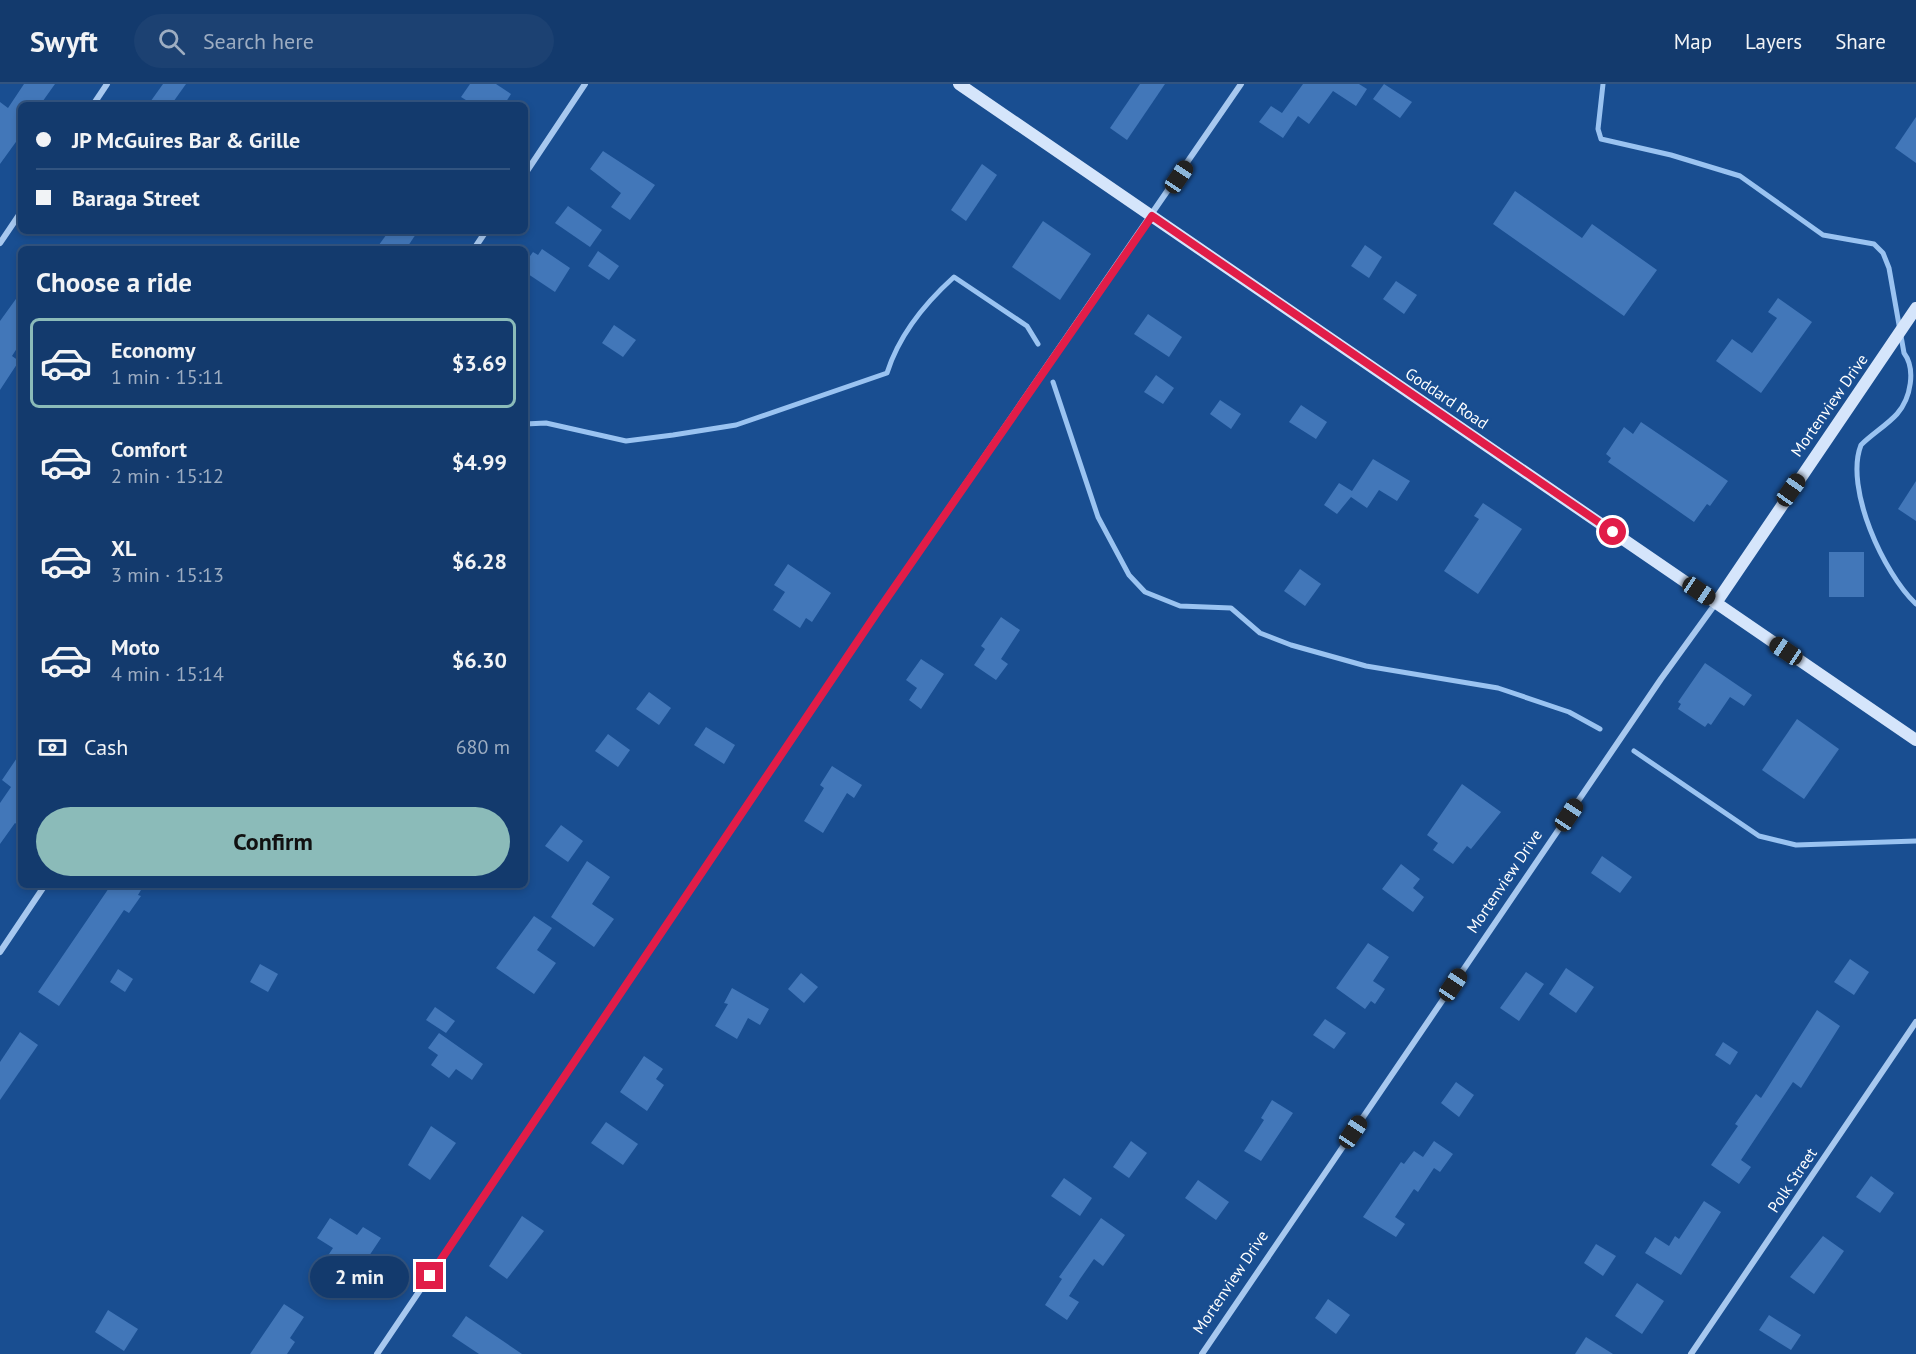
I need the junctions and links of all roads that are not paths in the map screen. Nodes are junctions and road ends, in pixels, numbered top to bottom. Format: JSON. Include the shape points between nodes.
{"nodes":[{"id":1,"x":107,"y":84,"type":"edge"},
{"id":2,"x":585,"y":84,"type":"edge"},
{"id":3,"x":958,"y":84,"type":"edge"},
{"id":4,"x":1241,"y":84,"type":"edge"},
{"id":5,"x":95,"y":102,"type":"edge"},
{"id":6,"x":528,"y":170,"type":"edge"},
{"id":7,"x":18,"y":216,"type":"edge"},
{"id":8,"x":1152,"y":216,"type":"junction"},
{"id":9,"x":0,"y":243,"type":"edge"},
{"id":10,"x":1916,"y":308,"type":"edge"},
{"id":11,"x":1716,"y":603,"type":"junction"},
{"id":12,"x":1916,"y":740,"type":"edge"},
{"id":13,"x":43,"y":888,"type":"edge"},
{"id":14,"x":0,"y":952,"type":"edge"},
{"id":15,"x":1916,"y":1022,"type":"edge"},
{"id":16,"x":377,"y":1354,"type":"edge"},
{"id":17,"x":1202,"y":1354,"type":"edge"},
{"id":18,"x":1691,"y":1354,"type":"edge"}],
"edges":[{"from":1,"to":5,"type":"street"},
{"from":2,"to":6,"type":"street"},
{"from":3,"to":8,"type":"main road","name":"Goddard Road"},
{"from":4,"to":8,"type":"street"},
{"from":7,"to":9,"type":"street"},
{"from":8,"to":11,"type":"main road","name":"Goddard Road"},
{"from":8,"to":16,"type":"street","via":[[878,611]]},
{"from":10,"to":11,"type":"main road","name":"Mortenview Drive"},
{"from":11,"to":12,"type":"main road","name":"Goddard Road"},
{"from":11,"to":17,"type":"street","name":"Mortenview Drive"},
{"from":13,"to":14,"type":"street"},
{"from":15,"to":18,"type":"street","name":"Polk Street"}]}
